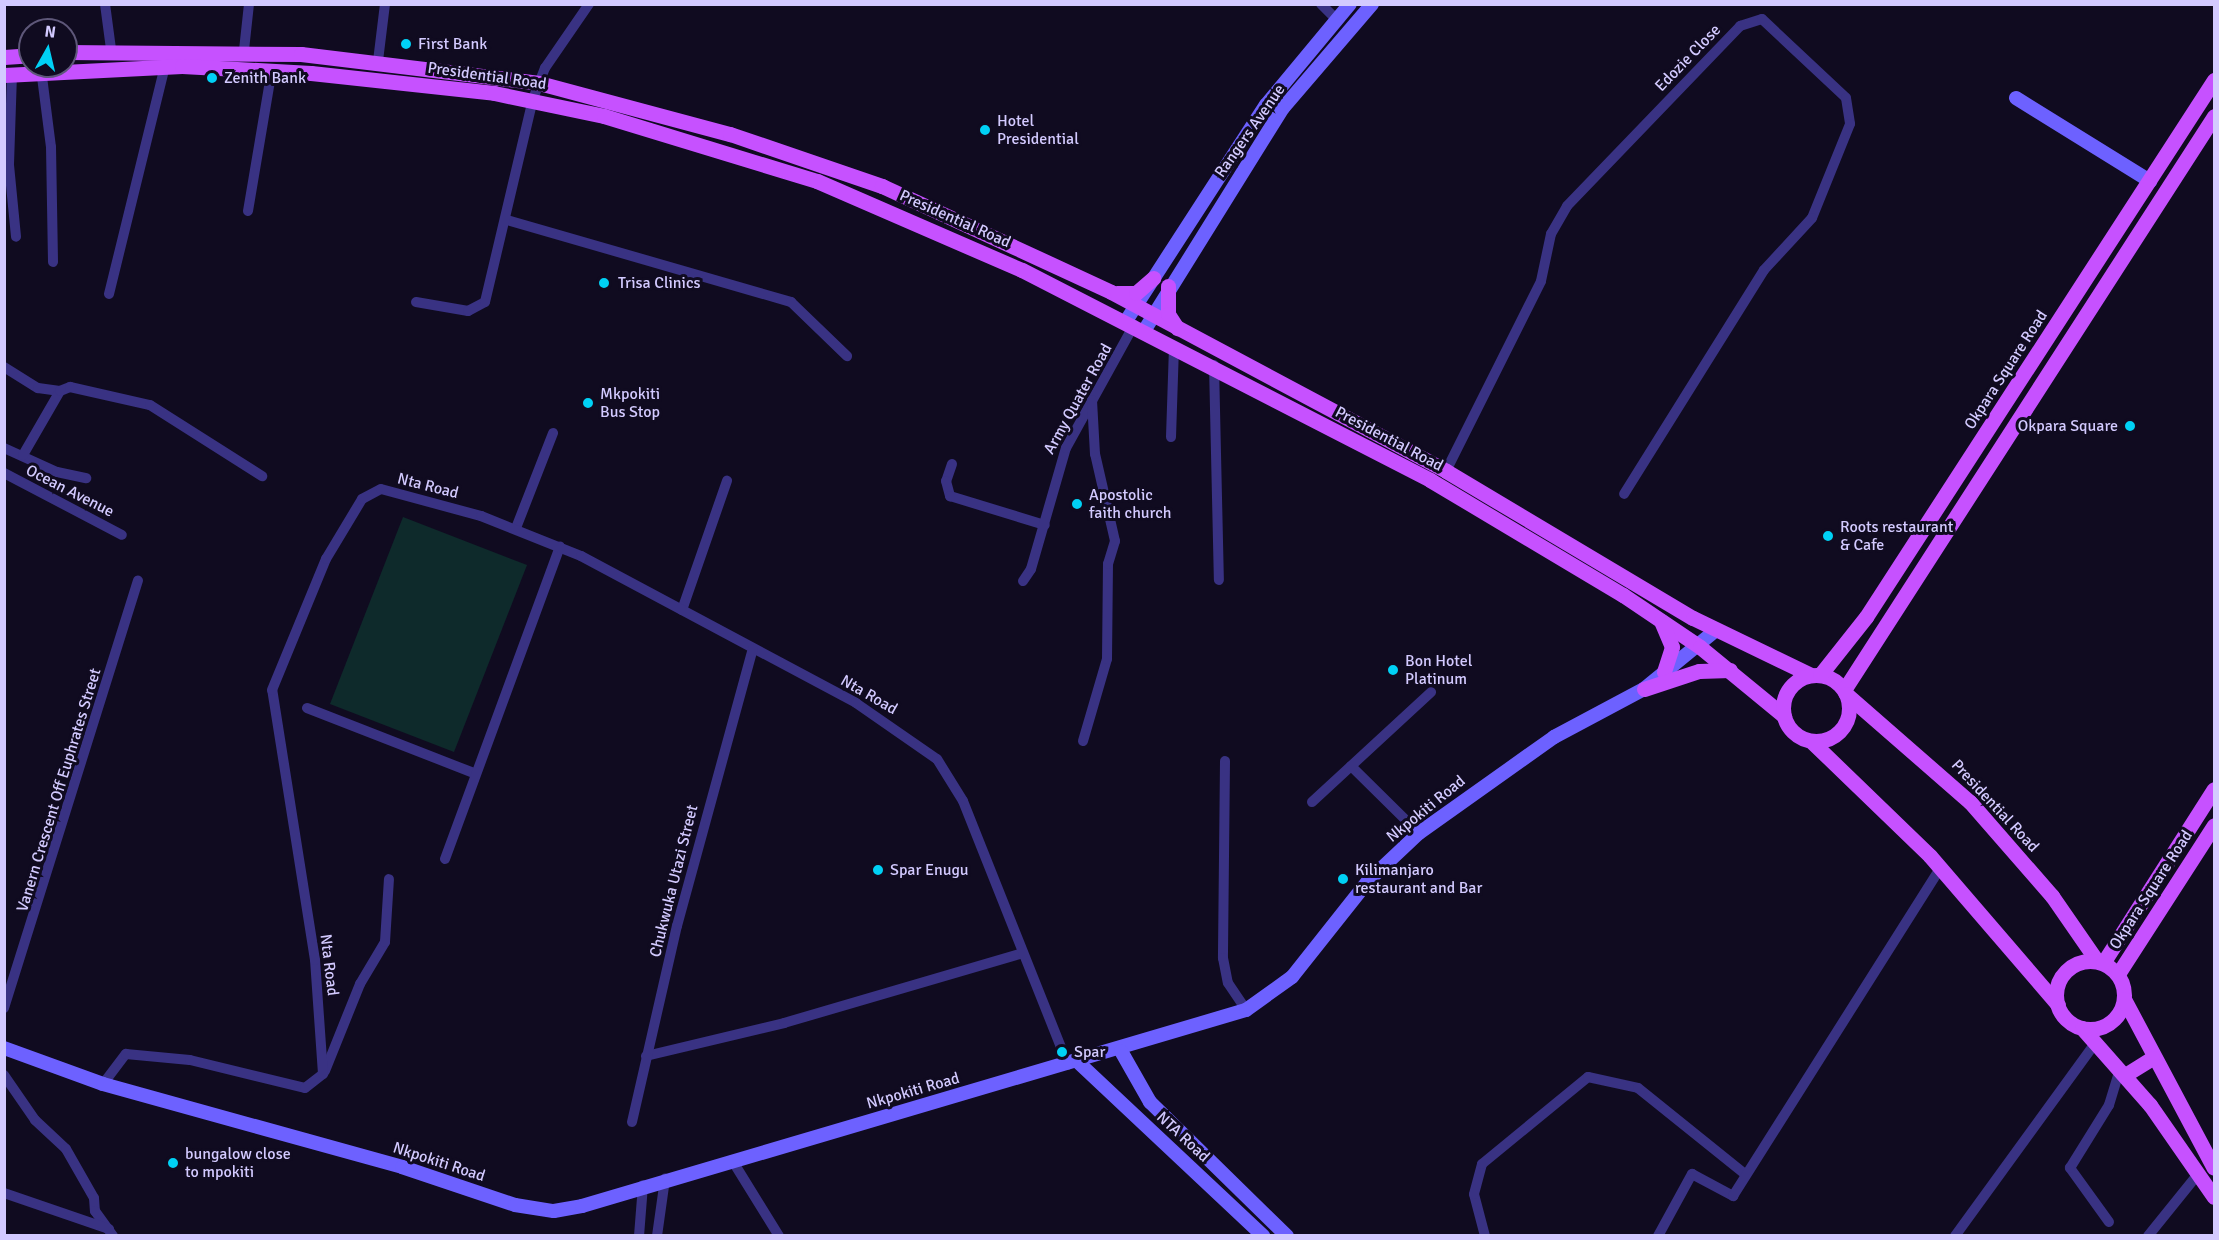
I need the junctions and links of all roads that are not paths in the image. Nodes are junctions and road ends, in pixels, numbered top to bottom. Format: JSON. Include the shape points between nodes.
{"nodes":[{"id":1,"x":105,"y":4,"type":"edge"},
{"id":2,"x":249,"y":4,"type":"edge"},
{"id":3,"x":385,"y":4,"type":"edge"},
{"id":4,"x":589,"y":4,"type":"edge"},
{"id":5,"x":1321,"y":4,"type":"edge"},
{"id":6,"x":1350,"y":4,"type":"edge"},
{"id":7,"x":1372,"y":4,"type":"edge"},
{"id":8,"x":1336,"y":19,"type":"junction"},
{"id":9,"x":111,"y":49,"type":"junction"},
{"id":10,"x":138,"y":49,"type":"junction"},
{"id":11,"x":244,"y":50,"type":"junction"},
{"id":12,"x":78,"y":51,"type":"edge"},
{"id":13,"x":352,"y":59,"type":"junction"},
{"id":14,"x":378,"y":61,"type":"junction"},
{"id":15,"x":165,"y":66,"type":"junction"},
{"id":16,"x":137,"y":67,"type":"junction"},
{"id":17,"x":78,"y":68,"type":"edge"},
{"id":18,"x":272,"y":69,"type":"junction"},
{"id":19,"x":8,"y":74,"type":"edge"},
{"id":20,"x":351,"y":76,"type":"junction"},
{"id":21,"x":42,"y":78,"type":"edge"},
{"id":22,"x":2214,"y":80,"type":"edge"},
{"id":23,"x":539,"y":83,"type":"junction"},
{"id":24,"x":2016,"y":98,"type":"dead end"},
{"id":25,"x":533,"y":99,"type":"junction"},
{"id":26,"x":2214,"y":116,"type":"edge"},
{"id":27,"x":7,"y":123,"type":"edge"},
{"id":28,"x":2150,"y":182,"type":"junction"},
{"id":29,"x":2168,"y":187,"type":"junction"},
{"id":30,"x":248,"y":212,"type":"dead end"},
{"id":31,"x":507,"y":220,"type":"junction"},
{"id":32,"x":16,"y":237,"type":"dead end"},
{"id":33,"x":53,"y":262,"type":"dead end"},
{"id":34,"x":1153,"y":278,"type":"junction"},
{"id":35,"x":1167,"y":286,"type":"junction"},
{"id":36,"x":1111,"y":292,"type":"junction"},
{"id":37,"x":109,"y":294,"type":"dead end"},
{"id":38,"x":416,"y":302,"type":"dead end"},
{"id":39,"x":1136,"y":306,"type":"junction"},
{"id":40,"x":1153,"y":316,"type":"junction"},
{"id":41,"x":1135,"y":326,"type":"junction"},
{"id":42,"x":1180,"y":341,"type":"junction"},
{"id":43,"x":847,"y":356,"type":"dead end"},
{"id":44,"x":1214,"y":365,"type":"junction"},
{"id":45,"x":4,"y":367,"type":"edge"},
{"id":46,"x":60,"y":391,"type":"junction"},
{"id":47,"x":1092,"y":400,"type":"junction"},
{"id":48,"x":1328,"y":417,"type":"junction"},
{"id":49,"x":553,"y":433,"type":"dead end"},
{"id":50,"x":1171,"y":437,"type":"dead end"},
{"id":51,"x":4,"y":448,"type":"edge"},
{"id":52,"x":23,"y":455,"type":"junction"},
{"id":53,"x":952,"y":464,"type":"dead end"},
{"id":54,"x":1446,"y":471,"type":"junction"},
{"id":55,"x":4,"y":473,"type":"edge"},
{"id":56,"x":262,"y":476,"type":"dead end"},
{"id":57,"x":86,"y":478,"type":"dead end"},
{"id":58,"x":727,"y":481,"type":"dead end"},
{"id":59,"x":1624,"y":494,"type":"dead end"},
{"id":60,"x":1045,"y":525,"type":"junction"},
{"id":61,"x":516,"y":528,"type":"junction"},
{"id":62,"x":123,"y":535,"type":"dead end"},
{"id":63,"x":560,"y":547,"type":"junction"},
{"id":64,"x":138,"y":580,"type":"dead end"},
{"id":65,"x":1219,"y":580,"type":"dead end"},
{"id":66,"x":1023,"y":581,"type":"dead end"},
{"id":67,"x":682,"y":610,"type":"junction"},
{"id":68,"x":1660,"y":621,"type":"junction"},
{"id":69,"x":1716,"y":630,"type":"junction"},
{"id":70,"x":1700,"y":646,"type":"junction"},
{"id":71,"x":753,"y":649,"type":"junction"},
{"id":72,"x":1731,"y":670,"type":"junction"},
{"id":73,"x":1664,"y":672,"type":"junction"},
{"id":74,"x":1816,"y":675,"type":"junction"},
{"id":75,"x":1644,"y":689,"type":"junction"},
{"id":76,"x":1431,"y":692,"type":"dead end"},
{"id":77,"x":1845,"y":692,"type":"junction"},
{"id":78,"x":307,"y":708,"type":"dead end"},
{"id":79,"x":1784,"y":716,"type":"junction"},
{"id":80,"x":1083,"y":741,"type":"dead end"},
{"id":81,"x":1811,"y":741,"type":"junction"},
{"id":82,"x":1225,"y":761,"type":"dead end"},
{"id":83,"x":1351,"y":766,"type":"junction"},
{"id":84,"x":474,"y":773,"type":"junction"},
{"id":85,"x":2214,"y":789,"type":"edge"},
{"id":86,"x":1312,"y":802,"type":"dead end"},
{"id":87,"x":2214,"y":825,"type":"edge"},
{"id":88,"x":1419,"y":833,"type":"junction"},
{"id":89,"x":445,"y":859,"type":"dead end"},
{"id":90,"x":1940,"y":868,"type":"junction"},
{"id":91,"x":389,"y":879,"type":"dead end"},
{"id":92,"x":1023,"y":953,"type":"junction"},
{"id":93,"x":2100,"y":962,"type":"junction"},
{"id":94,"x":2118,"y":974,"type":"junction"},
{"id":95,"x":2124,"y":999,"type":"junction"},
{"id":96,"x":2058,"y":1005,"type":"junction"},
{"id":97,"x":4,"y":1008,"type":"edge"},
{"id":98,"x":1246,"y":1010,"type":"junction"},
{"id":99,"x":2082,"y":1028,"type":"junction"},
{"id":100,"x":2095,"y":1043,"type":"junction"},
{"id":101,"x":4,"y":1048,"type":"edge"},
{"id":102,"x":1121,"y":1051,"type":"junction"},
{"id":103,"x":646,"y":1056,"type":"junction"},
{"id":104,"x":2152,"y":1058,"type":"junction"},
{"id":105,"x":1073,"y":1064,"type":"junction"},
{"id":106,"x":2122,"y":1072,"type":"junction"},
{"id":107,"x":323,"y":1074,"type":"junction"},
{"id":108,"x":4,"y":1075,"type":"edge"},
{"id":109,"x":103,"y":1084,"type":"junction"},
{"id":110,"x":632,"y":1122,"type":"dead end"},
{"id":111,"x":732,"y":1160,"type":"junction"},
{"id":112,"x":2214,"y":1168,"type":"edge"},
{"id":113,"x":1745,"y":1174,"type":"junction"},
{"id":114,"x":2198,"y":1174,"type":"junction"},
{"id":115,"x":665,"y":1179,"type":"junction"},
{"id":116,"x":643,"y":1185,"type":"junction"},
{"id":117,"x":4,"y":1192,"type":"edge"},
{"id":118,"x":2214,"y":1197,"type":"edge"},
{"id":119,"x":2109,"y":1222,"type":"dead end"},
{"id":120,"x":111,"y":1232,"type":"edge"},
{"id":121,"x":639,"y":1236,"type":"edge"},
{"id":122,"x":657,"y":1236,"type":"edge"},
{"id":123,"x":779,"y":1236,"type":"edge"},
{"id":124,"x":1263,"y":1236,"type":"edge"},
{"id":125,"x":1287,"y":1236,"type":"edge"},
{"id":126,"x":1485,"y":1236,"type":"edge"},
{"id":127,"x":1658,"y":1236,"type":"edge"},
{"id":128,"x":1955,"y":1236,"type":"edge"},
{"id":129,"x":2148,"y":1236,"type":"edge"}],
"edges":[{"from":1,"to":9,"type":"street"},
{"from":2,"to":11,"type":"street"},
{"from":3,"to":14,"type":"street"},
{"from":4,"to":23,"type":"street"},
{"from":5,"to":8,"type":"street"},
{"from":6,"to":8,"type":"main road","name":"Rangers Avenue"},
{"from":7,"to":35,"type":"main road","name":"Rangers Avenue","via":[[1283,108]]},
{"from":8,"to":34,"type":"main road","name":"Rangers Avenue","via":[[1266,105]]},
{"from":9,"to":10,"type":"main road","name":"Presidential Road"},
{"from":9,"to":12,"type":"main road","name":"Presidential Road"},
{"from":10,"to":11,"type":"main road","name":"Presidential Road"},
{"from":10,"to":16,"type":"main road"},
{"from":11,"to":13,"type":"main road","name":"Presidential Road"},
{"from":13,"to":14,"type":"main road","name":"Presidential Road"},
{"from":13,"to":20,"type":"main road"},
{"from":14,"to":23,"type":"main road","name":"Presidential Road"},
{"from":15,"to":16,"type":"main road","name":"Presidential Road"},
{"from":15,"to":18,"type":"main road","name":"Presidential Road"},
{"from":15,"to":37,"type":"street"},
{"from":16,"to":17,"type":"main road","name":"Presidential Road"},
{"from":18,"to":20,"type":"main road","name":"Presidential Road"},
{"from":18,"to":30,"type":"street"},
{"from":19,"to":27,"type":"street"},
{"from":20,"to":25,"type":"main road","name":"Presidential Road"},
{"from":21,"to":33,"type":"street"},
{"from":22,"to":28,"type":"main road","name":"Okpara Square Road"},
{"from":23,"to":25,"type":"street"},
{"from":23,"to":36,"type":"main road","name":"Presidential Road","via":[[730,134],[882,186]]},
{"from":24,"to":28,"type":"main road"},
{"from":25,"to":31,"type":"street"},
{"from":25,"to":41,"type":"main road","name":"Presidential Road","via":[[817,181],[907,216]]},
{"from":26,"to":29,"type":"main road"},
{"from":27,"to":32,"type":"street"},
{"from":28,"to":29,"type":"main road"},
{"from":28,"to":74,"type":"main road","name":"Okpara Square Road","via":[[1866,617]]},
{"from":29,"to":77,"type":"main road"},
{"from":31,"to":38,"type":"street","via":[[490,292],[479,309]]},
{"from":31,"to":43,"type":"street","via":[[791,302]]},
{"from":34,"to":36,"type":"main road","via":[[1136,293]]},
{"from":34,"to":39,"type":"main road","name":"Rangers Avenue"},
{"from":35,"to":40,"type":"main road","name":"Rangers Avenue"},
{"from":35,"to":42,"type":"main road","via":[[1170,320]]},
{"from":36,"to":39,"type":"main road","name":"Presidential Road"},
{"from":39,"to":40,"type":"main road","name":"Presidential Road"},
{"from":39,"to":41,"type":"main road","name":"Rangers Avenue"},
{"from":40,"to":41,"type":"main road","name":"Rangers Avenue"},
{"from":40,"to":42,"type":"main road","name":"Presidential Road"},
{"from":41,"to":42,"type":"main road","name":"Presidential Road"},
{"from":41,"to":47,"type":"street","name":"Army Quater Road"},
{"from":42,"to":44,"type":"main road","name":"Presidential Road"},
{"from":42,"to":48,"type":"main road","name":"Presidential Road"},
{"from":42,"to":50,"type":"street"},
{"from":44,"to":48,"type":"main road","name":"Presidential Road"},
{"from":44,"to":65,"type":"street"},
{"from":45,"to":46,"type":"street","via":[[38,388]]},
{"from":46,"to":52,"type":"street"},
{"from":46,"to":56,"type":"street","via":[[70,387],[150,405]]},
{"from":47,"to":60,"type":"street","name":"Army Quater Road","via":[[1057,469]]},
{"from":47,"to":80,"type":"street","via":[[1095,454],[1115,541],[1108,564],[1107,659]]},
{"from":48,"to":54,"type":"main road","name":"Presidential Road"},
{"from":48,"to":68,"type":"main road","name":"Presidential Road","via":[[1544,546]]},
{"from":49,"to":61,"type":"street"},
{"from":51,"to":52,"type":"street"},
{"from":52,"to":57,"type":"street","via":[[57,472]]},
{"from":53,"to":60,"type":"street","via":[[947,491],[954,498]]},
{"from":54,"to":59,"type":"street","name":"Edozie Close","via":[[1541,281],[1551,234],[1567,206],[1740,26],[1762,19],[1846,98],[1850,124],[1807,225],[1764,270]]},
{"from":54,"to":69,"type":"main road","name":"Presidential Road"},
{"from":55,"to":62,"type":"street","name":"Ocean Avenue"},
{"from":58,"to":67,"type":"street"},
{"from":60,"to":66,"type":"street","name":"Army Quater Road","via":[[1031,569]]},
{"from":61,"to":63,"type":"street","name":"Nta Road"},
{"from":61,"to":107,"type":"street","name":"Nta Road","via":[[424,498],[381,489],[370,493],[316,578],[275,680],[272,706],[315,960]]},
{"from":63,"to":67,"type":"street","name":"Nta Road"},
{"from":63,"to":84,"type":"street"},
{"from":64,"to":97,"type":"street","name":"Vanern Crescent Off Euphrates Street"},
{"from":67,"to":71,"type":"street","name":"Nta Road"},
{"from":68,"to":70,"type":"main road","name":"Presidential Road"},
{"from":68,"to":73,"type":"main road","via":[[1672,647]]},
{"from":69,"to":70,"type":"main road","name":"Nkpokiti Road"},
{"from":69,"to":74,"type":"main road","name":"Presidential Road"},
{"from":70,"to":72,"type":"main road","name":"Presidential Road"},
{"from":70,"to":73,"type":"main road","name":"Nkpokiti Road"},
{"from":71,"to":92,"type":"street","name":"Nta Road","via":[[902,731],[937,759],[963,801]]},
{"from":71,"to":103,"type":"street","name":"Chukwuka Utazi Street"},
{"from":72,"to":75,"type":"main road","via":[[1699,671]]},
{"from":72,"to":79,"type":"main road","name":"Presidential Road"},
{"from":73,"to":75,"type":"main road","name":"Nkpokiti Road"},
{"from":74,"to":77,"type":"main road"},
{"from":74,"to":79,"type":"main road","via":[[1786,694]]},
{"from":75,"to":88,"type":"main road","name":"Nkpokiti Road","via":[[1529,753]]},
{"from":76,"to":83,"type":"street"},
{"from":77,"to":81,"type":"main road","via":[[1850,711],[1843,728],[1829,739]]},
{"from":77,"to":93,"type":"main road","name":"Presidential Road","via":[[1970,802],[2052,896]]},
{"from":78,"to":84,"type":"street"},
{"from":79,"to":81,"type":"main road","via":[[1794,733]]},
{"from":81,"to":90,"type":"main road"},
{"from":82,"to":98,"type":"street","via":[[1223,958],[1228,983]]},
{"from":83,"to":86,"type":"street"},
{"from":83,"to":88,"type":"street"},
{"from":84,"to":89,"type":"street"},
{"from":85,"to":93,"type":"main road"},
{"from":87,"to":94,"type":"main road","name":"Okpara Square Road"},
{"from":88,"to":98,"type":"main road","name":"Nkpokiti Road","via":[[1368,881],[1292,977]]},
{"from":90,"to":96,"type":"main road"},
{"from":90,"to":113,"type":"street"},
{"from":91,"to":107,"type":"street","via":[[385,942],[360,984]]},
{"from":92,"to":103,"type":"street","via":[[784,1023]]},
{"from":92,"to":105,"type":"street","name":"Nta Road"},
{"from":93,"to":94,"type":"main road"},
{"from":93,"to":96,"type":"main road","via":[[2065,972]]},
{"from":94,"to":95,"type":"main road"},
{"from":95,"to":99,"type":"main road","via":[[2110,1023]]},
{"from":95,"to":104,"type":"main road"},
{"from":96,"to":99,"type":"main road"},
{"from":98,"to":102,"type":"main road","name":"Nkpokiti Road"},
{"from":99,"to":100,"type":"main road"},
{"from":100,"to":106,"type":"main road"},
{"from":100,"to":128,"type":"street"},
{"from":101,"to":109,"type":"main road","name":"Nkpokiti Road"},
{"from":102,"to":105,"type":"main road","name":"Nkpokiti Road"},
{"from":102,"to":125,"type":"main road","name":"NTA Road","via":[[1150,1102]]},
{"from":103,"to":110,"type":"street","name":"Chukwuka Utazi Street"},
{"from":104,"to":106,"type":"main road"},
{"from":104,"to":112,"type":"main road"},
{"from":105,"to":111,"type":"main road","name":"Nkpokiti Road"},
{"from":105,"to":124,"type":"main road","name":"NTA Road"},
{"from":106,"to":114,"type":"main road"},
{"from":106,"to":119,"type":"street","via":[[2109,1106],[2070,1168]]},
{"from":107,"to":109,"type":"street","via":[[305,1088],[190,1060],[126,1054]]},
{"from":108,"to":120,"type":"street","via":[[35,1120],[66,1149],[94,1198],[95,1211]]},
{"from":109,"to":116,"type":"main road","name":"Nkpokiti Road","via":[[540,1211],[582,1206]]},
{"from":111,"to":115,"type":"main road","name":"Nkpokiti Road"},
{"from":111,"to":123,"type":"street"},
{"from":113,"to":126,"type":"street","via":[[1638,1088],[1588,1077],[1482,1164],[1474,1194]]},
{"from":113,"to":127,"type":"street","via":[[1733,1196],[1692,1174]]},
{"from":114,"to":118,"type":"main road"},
{"from":114,"to":129,"type":"street"},
{"from":115,"to":116,"type":"main road","name":"Nkpokiti Road"},
{"from":115,"to":122,"type":"street"},
{"from":116,"to":121,"type":"street"},
{"from":117,"to":120,"type":"street"}]}
